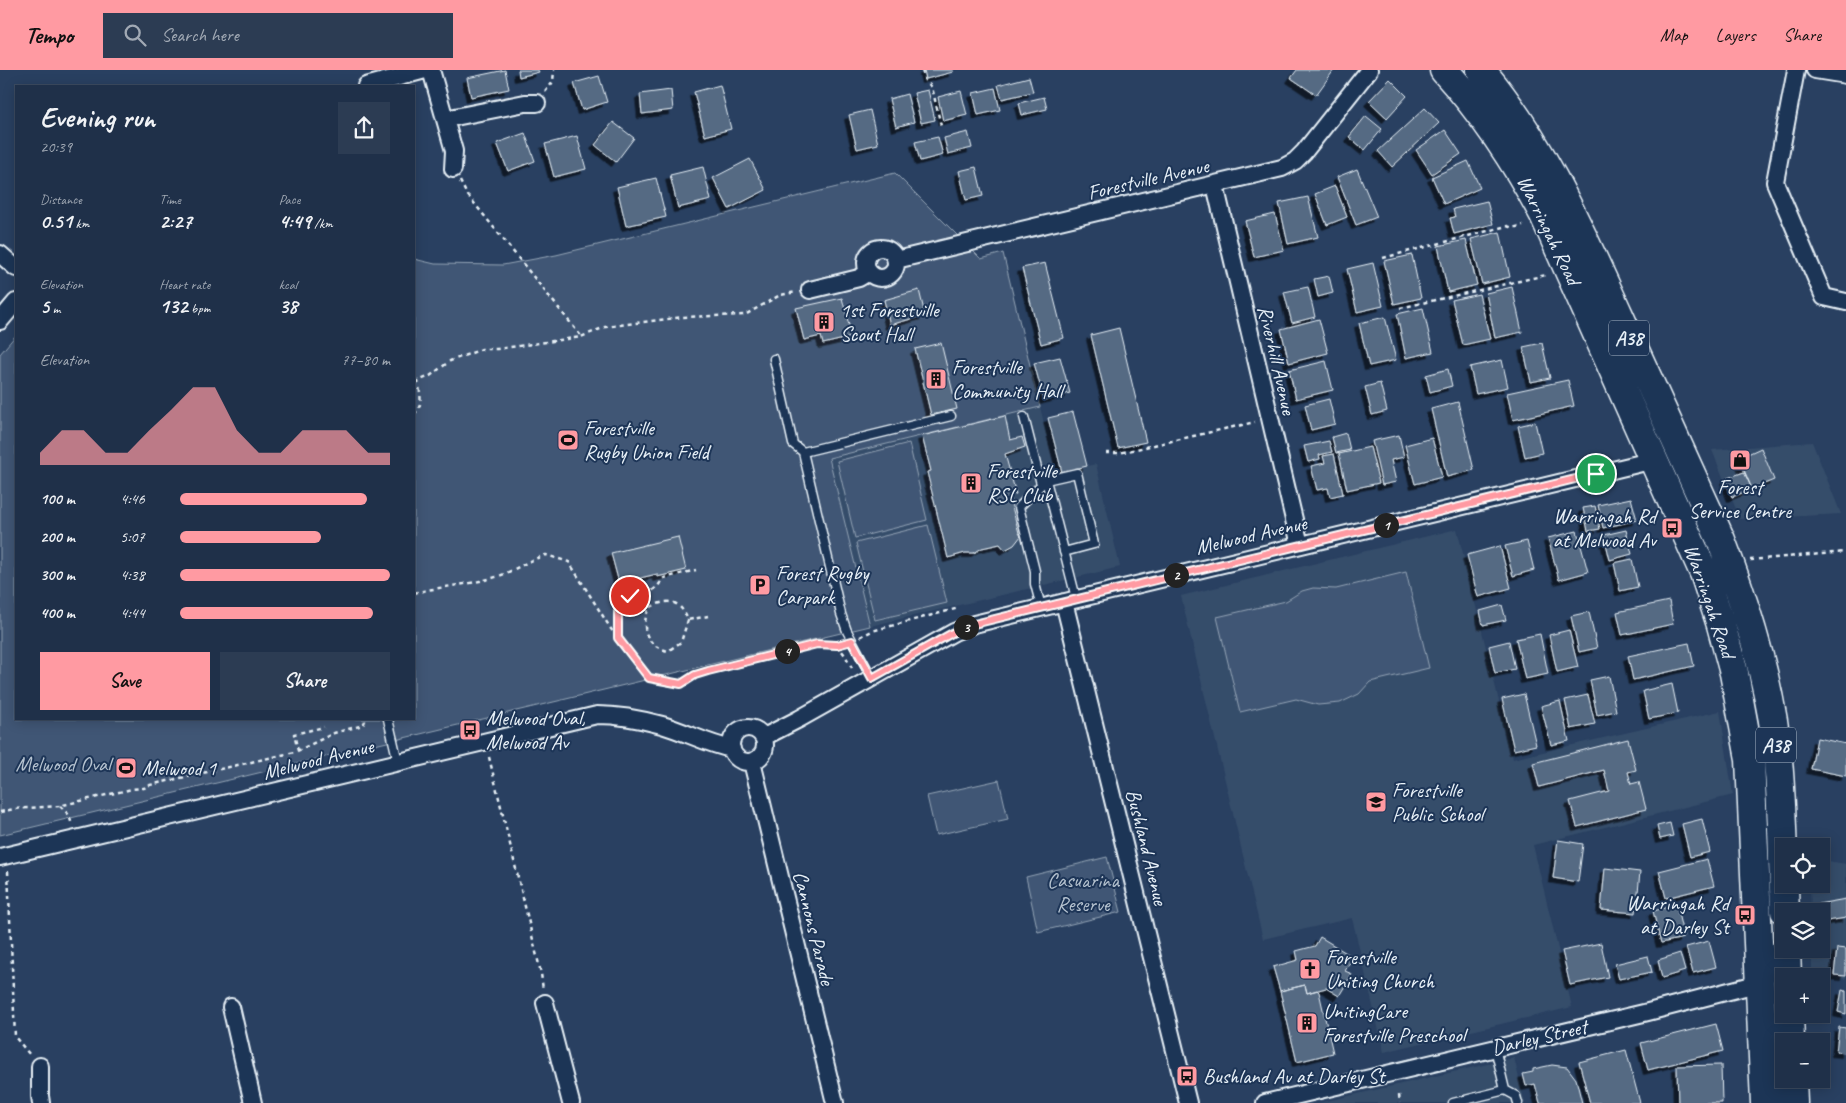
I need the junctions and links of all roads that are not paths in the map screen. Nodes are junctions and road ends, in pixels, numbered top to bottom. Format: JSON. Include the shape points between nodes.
{"nodes":[{"id":1,"x":425,"y":70,"type":"edge"},
{"id":2,"x":431,"y":70,"type":"edge"},
{"id":3,"x":1368,"y":70,"type":"edge"},
{"id":4,"x":1444,"y":70,"type":"edge"},
{"id":5,"x":1481,"y":70,"type":"edge"},
{"id":6,"x":1796,"y":70,"type":"edge"},
{"id":7,"x":1815,"y":70,"type":"edge"},
{"id":8,"x":1846,"y":76,"type":"edge"},
{"id":9,"x":370,"y":85,"type":"edge"},
{"id":10,"x":537,"y":103,"type":"road end"},
{"id":11,"x":446,"y":119,"type":"junction"},
{"id":12,"x":453,"y":169,"type":"road end"},
{"id":13,"x":1215,"y":185,"type":"junction"},
{"id":14,"x":0,"y":254,"type":"edge"},
{"id":15,"x":896,"y":260,"type":"junction"},
{"id":16,"x":15,"y":267,"type":"edge"},
{"id":17,"x":869,"y":272,"type":"junction"},
{"id":18,"x":810,"y":290,"type":"road end"},
{"id":19,"x":1846,"y":302,"type":"edge"},
{"id":20,"x":15,"y":303,"type":"edge"},
{"id":21,"x":0,"y":321,"type":"edge"},
{"id":22,"x":774,"y":360,"type":"dead end"},
{"id":23,"x":951,"y":416,"type":"dead end"},
{"id":24,"x":1024,"y":417,"type":"dead end"},
{"id":25,"x":803,"y":452,"type":"junction"},
{"id":26,"x":1654,"y":460,"type":"junction"},
{"id":27,"x":1044,"y":482,"type":"junction"},
{"id":28,"x":1300,"y":545,"type":"junction"},
{"id":29,"x":1064,"y":552,"type":"junction"},
{"id":30,"x":1070,"y":600,"type":"junction"},
{"id":31,"x":1041,"y":607,"type":"junction"},
{"id":32,"x":872,"y":678,"type":"junction"},
{"id":33,"x":388,"y":720,"type":"edge"},
{"id":34,"x":764,"y":737,"type":"junction"},
{"id":35,"x":732,"y":749,"type":"junction"},
{"id":36,"x":398,"y":762,"type":"junction"},
{"id":37,"x":752,"y":762,"type":"junction"},
{"id":38,"x":3,"y":856,"type":"edge"},
{"id":39,"x":1785,"y":903,"type":"edge"},
{"id":40,"x":1772,"y":981,"type":"edge"},
{"id":41,"x":545,"y":1003,"type":"road end"},
{"id":42,"x":231,"y":1007,"type":"dead end"},
{"id":43,"x":1495,"y":1048,"type":"junction"},
{"id":44,"x":40,"y":1066,"type":"road end"},
{"id":45,"x":1792,"y":1088,"type":"edge"},
{"id":46,"x":1505,"y":1090,"type":"junction"},
{"id":47,"x":1311,"y":1098,"type":"edge"},
{"id":48,"x":1478,"y":1100,"type":"edge"},
{"id":49,"x":41,"y":1103,"type":"edge"},
{"id":50,"x":253,"y":1103,"type":"edge"},
{"id":51,"x":570,"y":1103,"type":"edge"},
{"id":52,"x":835,"y":1103,"type":"edge"},
{"id":53,"x":1188,"y":1103,"type":"edge"},
{"id":54,"x":1265,"y":1103,"type":"edge"},
{"id":55,"x":1452,"y":1103,"type":"edge"},
{"id":56,"x":1518,"y":1103,"type":"edge"},
{"id":57,"x":1765,"y":1103,"type":"edge"},
{"id":58,"x":1793,"y":1103,"type":"edge"}],
"edges":[{"from":1,"to":9,"type":"street"},
{"from":2,"to":11,"type":"street"},
{"from":3,"to":13,"type":"street","name":"Forestville Avenue","via":[[1295,161],[1270,172]]},
{"from":4,"to":26,"type":"highway","name":"Warringah Road","number":"A38","via":[[1497,135],[1544,214]]},
{"from":5,"to":39,"type":"highway","name":"Warringah Road","number":"A38","via":[[1526,131],[1576,221],[1737,582],[1760,663],[1776,740]]},
{"from":6,"to":19,"type":"street","via":[[1775,182],[1824,297]]},
{"from":7,"to":8,"type":"street"},
{"from":10,"to":11,"type":"street"},
{"from":11,"to":12,"type":"street","via":[[454,151]]},
{"from":13,"to":15,"type":"street","name":"Forestville Avenue"},
{"from":13,"to":28,"type":"street","name":"Riverhill Avenue"},
{"from":14,"to":16,"type":"street"},
{"from":15,"to":17,"type":"street","via":[[894,270],[887,276],[877,277]]},
{"from":15,"to":17,"type":"street","via":[[887,249],[872,250],[866,258]]},
{"from":17,"to":18,"type":"street","via":[[859,278]]},
{"from":20,"to":21,"type":"street"},
{"from":22,"to":25,"type":"lane","via":[[793,444]]},
{"from":23,"to":25,"type":"lane"},
{"from":24,"to":27,"type":"lane"},
{"from":25,"to":32,"type":"lane","via":[[841,614]]},
{"from":26,"to":28,"type":"street","name":"Melwood Avenue"},
{"from":26,"to":40,"type":"highway","name":"Warringah Road","number":"A38","via":[[1704,573],[1734,673],[1750,760]]},
{"from":27,"to":29,"type":"lane"},
{"from":27,"to":29,"type":"lane","via":[[1077,473],[1094,544]]},
{"from":27,"to":31,"type":"lane","via":[[1019,507]]},
{"from":28,"to":30,"type":"street","name":"Melwood Avenue"},
{"from":29,"to":30,"type":"lane"},
{"from":30,"to":31,"type":"street","name":"Melwood Avenue"},
{"from":30,"to":53,"type":"street","name":"Bushland Avenue"},
{"from":31,"to":32,"type":"street","name":"Melwood Avenue","via":[[963,628]]},
{"from":32,"to":34,"type":"street","name":"Melwood Avenue"},
{"from":33,"to":36,"type":"lane"},
{"from":34,"to":35,"type":"street","via":[[751,728],[740,730],[733,738]]},
{"from":34,"to":37,"type":"street","via":[[764,753]]},
{"from":35,"to":36,"type":"street","name":"Melwood Avenue","via":[[663,725],[622,715],[597,715]]},
{"from":35,"to":37,"type":"street","via":[[737,758]]},
{"from":36,"to":38,"type":"street","name":"Melwood Avenue"},
{"from":37,"to":52,"type":"street","name":"Cannons Parade"},
{"from":40,"to":43,"type":"street","name":"Darley Street"},
{"from":40,"to":57,"type":"highway","name":"Warringah Road","number":"A38"},
{"from":41,"to":51,"type":"street"},
{"from":42,"to":50,"type":"street"},
{"from":43,"to":46,"type":"lane"},
{"from":43,"to":47,"type":"street","name":"Darley Street"},
{"from":44,"to":49,"type":"street"},
{"from":45,"to":58,"type":"highway"},
{"from":46,"to":48,"type":"lane"},
{"from":46,"to":56,"type":"lane","via":[[1516,1096]]},
{"from":47,"to":54,"type":"street","name":"Darley Street"},
{"from":48,"to":55,"type":"lane"}]}
